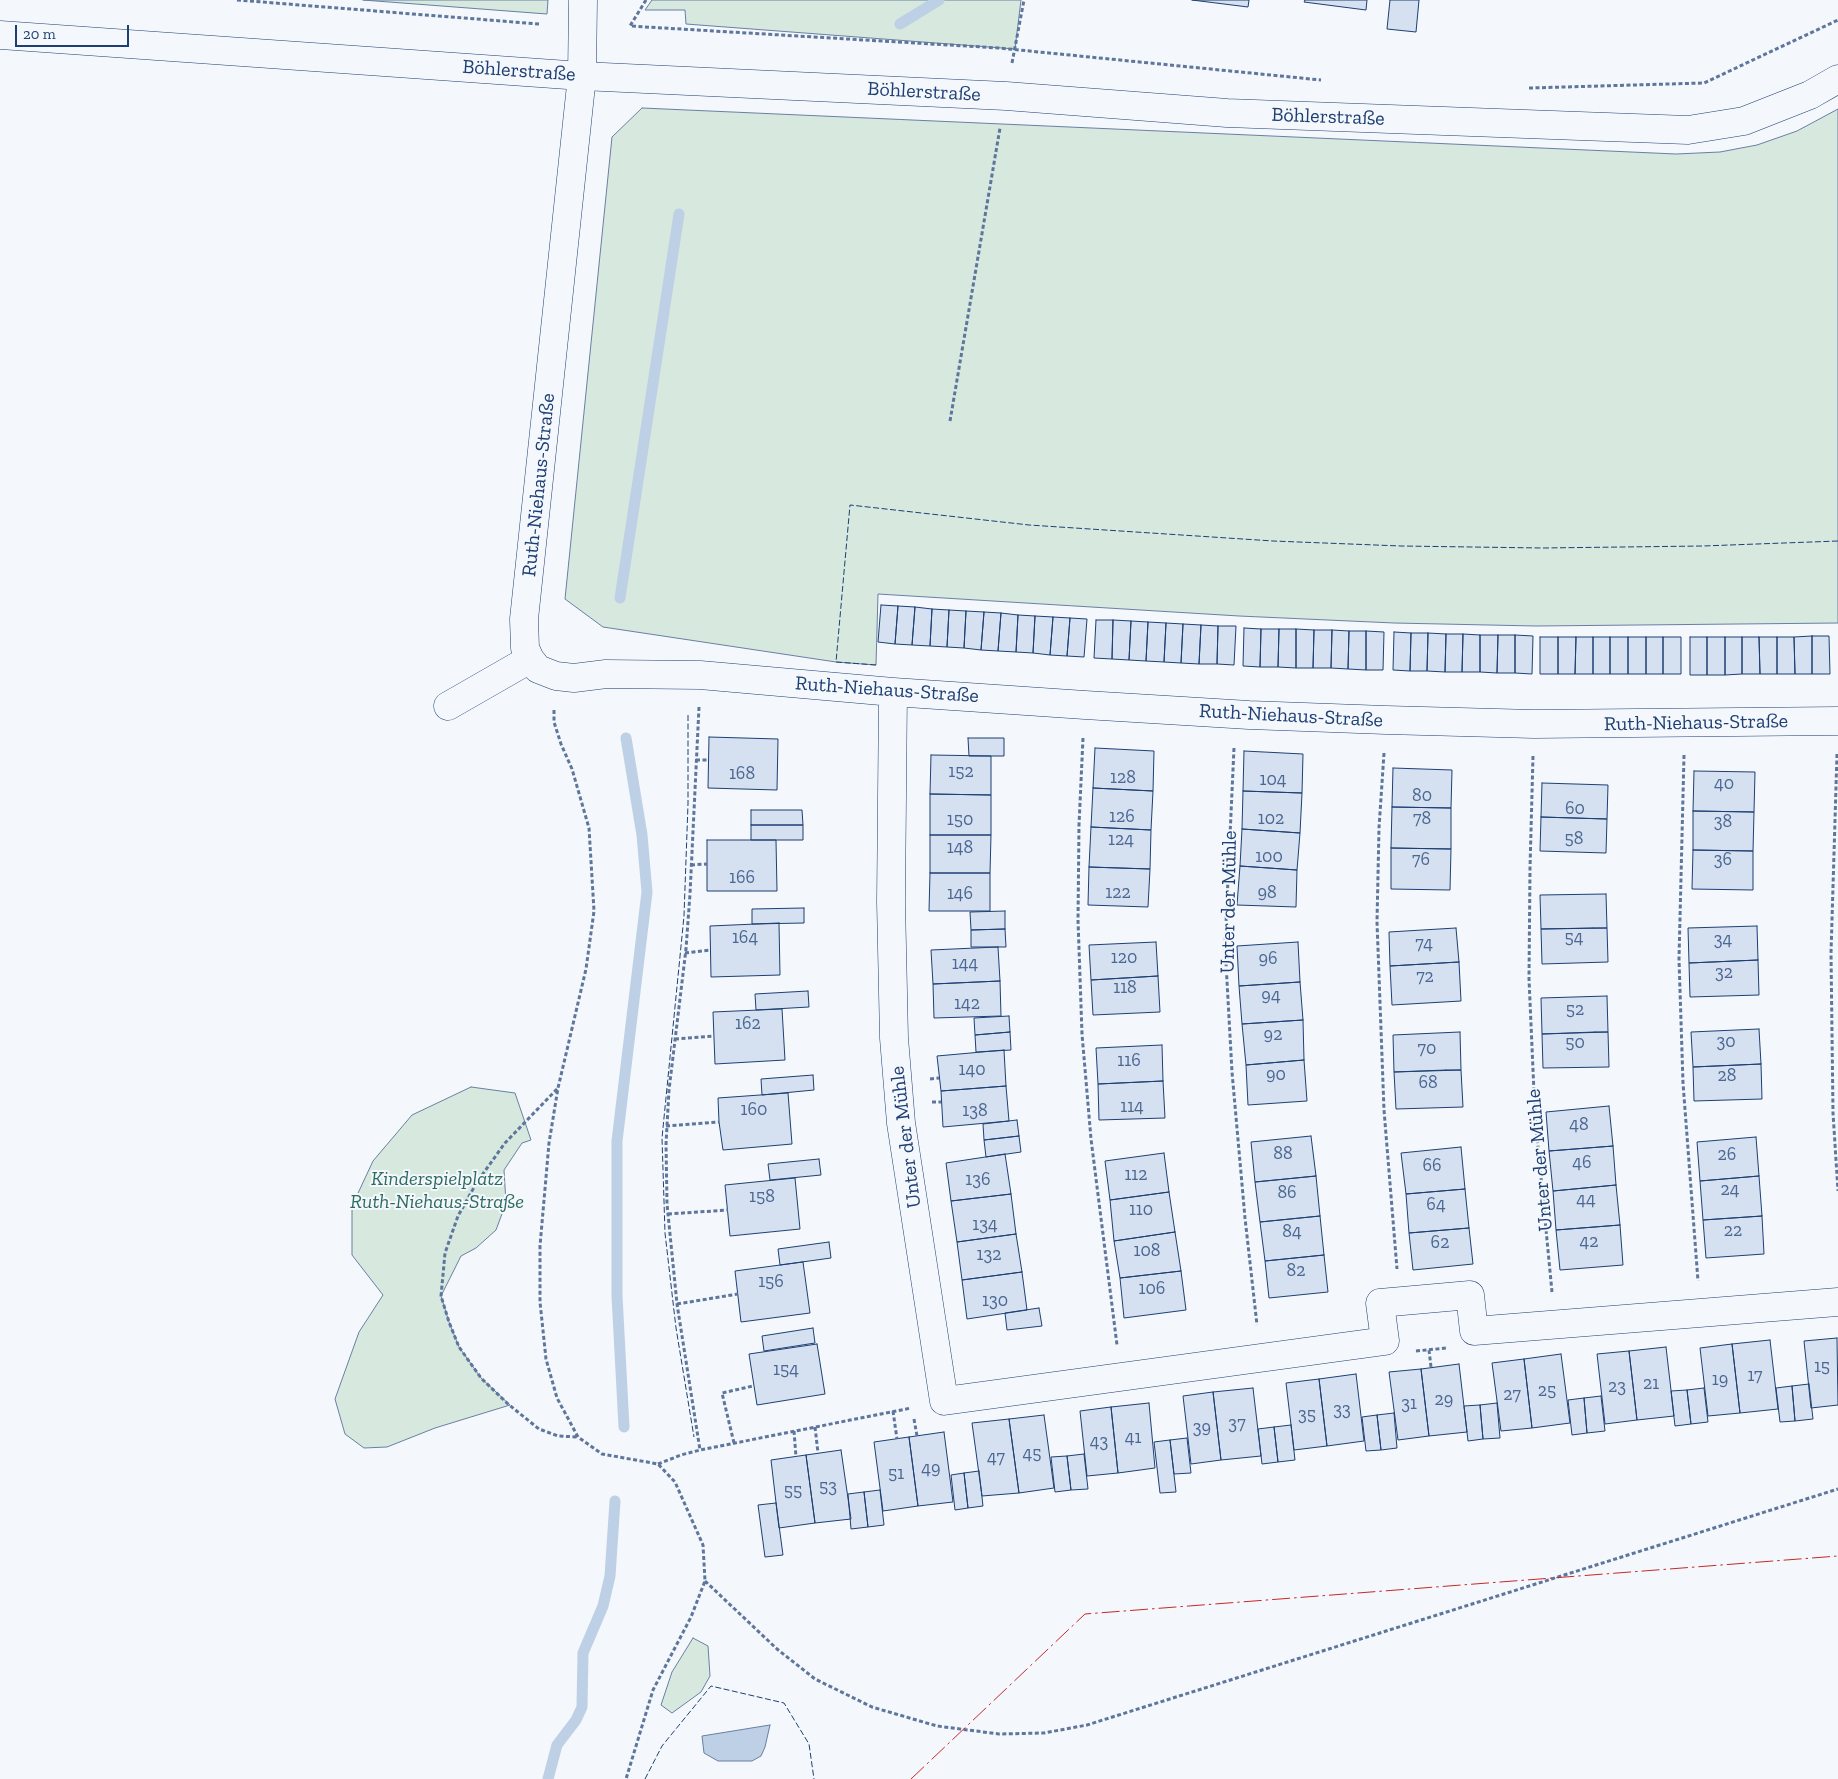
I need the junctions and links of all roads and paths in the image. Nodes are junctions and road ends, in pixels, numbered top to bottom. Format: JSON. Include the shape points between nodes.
{"nodes":[{"id":1,"x":237,"y":0,"type":"edge"},
{"id":2,"x":584,"y":0,"type":"edge"},
{"id":3,"x":646,"y":0,"type":"edge"},
{"id":4,"x":1024,"y":0,"type":"edge"},
{"id":5,"x":1838,"y":20,"type":"edge"},
{"id":6,"x":539,"y":24,"type":"dead end"},
{"id":7,"x":0,"y":35,"type":"edge"},
{"id":8,"x":1015,"y":49,"type":"junction"},
{"id":9,"x":582,"y":76,"type":"junction"},
{"id":10,"x":1838,"y":79,"type":"edge"},
{"id":11,"x":1328,"y":81,"type":"dead end"},
{"id":12,"x":1525,"y":88,"type":"dead end"},
{"id":13,"x":1006,"y":96,"type":"junction"},
{"id":14,"x":950,"y":421,"type":"dead end"},
{"id":15,"x":530,"y":659,"type":"junction"},
{"id":16,"x":700,"y":675,"type":"junction"},
{"id":17,"x":556,"y":676,"type":"junction"},
{"id":18,"x":893,"y":692,"type":"junction"},
{"id":19,"x":1084,"y":705,"type":"junction"},
{"id":20,"x":448,"y":706,"type":"dead end"},
{"id":21,"x":1236,"y":714,"type":"junction"},
{"id":22,"x":1386,"y":720,"type":"junction"},
{"id":23,"x":1838,"y":721,"type":"edge"},
{"id":24,"x":1534,"y":724,"type":"junction"},
{"id":25,"x":1684,"y":724,"type":"junction"},
{"id":26,"x":1838,"y":748,"type":"edge"},
{"id":27,"x":696,"y":760,"type":"junction"},
{"id":28,"x":708,"y":760,"type":"dead end"},
{"id":29,"x":707,"y":864,"type":"dead end"},
{"id":30,"x":692,"y":865,"type":"junction"},
{"id":31,"x":710,"y":950,"type":"dead end"},
{"id":32,"x":685,"y":953,"type":"junction"},
{"id":33,"x":714,"y":1036,"type":"dead end"},
{"id":34,"x":675,"y":1039,"type":"junction"},
{"id":35,"x":558,"y":1088,"type":"junction"},
{"id":36,"x":719,"y":1122,"type":"dead end"},
{"id":37,"x":666,"y":1126,"type":"junction"},
{"id":38,"x":1838,"y":1191,"type":"edge"},
{"id":39,"x":728,"y":1210,"type":"dead end"},
{"id":40,"x":668,"y":1214,"type":"junction"},
{"id":41,"x":738,"y":1294,"type":"dead end"},
{"id":42,"x":1399,"y":1302,"type":"junction"},
{"id":43,"x":1838,"y":1302,"type":"edge"},
{"id":44,"x":677,"y":1304,"type":"junction"},
{"id":45,"x":1700,"y":1314,"type":"junction"},
{"id":46,"x":1555,"y":1324,"type":"junction"},
{"id":47,"x":1474,"y":1331,"type":"junction"},
{"id":48,"x":1385,"y":1341,"type":"junction"},
{"id":49,"x":1429,"y":1350,"type":"junction"},
{"id":50,"x":1261,"y":1358,"type":"junction"},
{"id":51,"x":1431,"y":1368,"type":"dead end"},
{"id":52,"x":1121,"y":1376,"type":"junction"},
{"id":53,"x":753,"y":1386,"type":"dead end"},
{"id":54,"x":893,"y":1411,"type":"junction"},
{"id":55,"x":815,"y":1427,"type":"junction"},
{"id":56,"x":794,"y":1432,"type":"junction"},
{"id":57,"x":917,"y":1436,"type":"dead end"},
{"id":58,"x":578,"y":1437,"type":"junction"},
{"id":59,"x":897,"y":1438,"type":"dead end"},
{"id":60,"x":734,"y":1443,"type":"junction"},
{"id":61,"x":700,"y":1450,"type":"junction"},
{"id":62,"x":818,"y":1453,"type":"dead end"},
{"id":63,"x":796,"y":1457,"type":"dead end"},
{"id":64,"x":658,"y":1464,"type":"junction"},
{"id":65,"x":1838,"y":1489,"type":"edge"},
{"id":66,"x":705,"y":1582,"type":"junction"},
{"id":67,"x":626,"y":1779,"type":"edge"}],
"edges":[{"from":1,"to":6,"type":"path"},
{"from":2,"to":9,"type":"street","name":"Ruth-Niehaus-Straße"},
{"from":3,"to":8,"type":"path","via":[[630,26]]},
{"from":4,"to":8,"type":"path"},
{"from":5,"to":12,"type":"path","via":[[1704,83]]},
{"from":7,"to":9,"type":"street","name":"Böhlerstraße"},
{"from":8,"to":11,"type":"path"},
{"from":8,"to":13,"type":"path"},
{"from":9,"to":13,"type":"street","name":"Böhlerstraße"},
{"from":9,"to":15,"type":"street","name":"Ruth-Niehaus-Straße","via":[[524,619],[525,648]]},
{"from":10,"to":13,"type":"street","name":"Böhlerstraße","via":[[1810,96],[1744,121],[1688,130],[1228,113]]},
{"from":13,"to":14,"type":"path"},
{"from":15,"to":17,"type":"street","name":"Ruth-Niehaus-Straße","via":[[538,669]]},
{"from":15,"to":20,"type":"street"},
{"from":16,"to":17,"type":"street","name":"Ruth-Niehaus-Straße"},
{"from":16,"to":18,"type":"street","name":"Ruth-Niehaus-Straße"},
{"from":16,"to":27,"type":"path"},
{"from":17,"to":35,"type":"path","via":[[554,722],[589,828],[594,911],[586,969]]},
{"from":18,"to":19,"type":"street","name":"Ruth-Niehaus-Straße"},
{"from":18,"to":52,"type":"street","name":"Unter der Mühle","via":[[891,902],[894,1038],[902,1123],[944,1401]]},
{"from":19,"to":21,"type":"street","name":"Ruth-Niehaus-Straße"},
{"from":19,"to":52,"type":"path","via":[[1078,920],[1082,1034],[1091,1139]]},
{"from":21,"to":22,"type":"street","name":"Ruth-Niehaus-Straße"},
{"from":21,"to":50,"type":"path","name":"Unter der Mühle","via":[[1225,945],[1232,1072]]},
{"from":22,"to":24,"type":"street","name":"Ruth-Niehaus-Straße"},
{"from":22,"to":42,"type":"path","via":[[1377,922],[1384,1110]]},
{"from":23,"to":25,"type":"street","name":"Ruth-Niehaus-Straße"},
{"from":24,"to":25,"type":"street","name":"Ruth-Niehaus-Straße"},
{"from":24,"to":46,"type":"path","name":"Unter der Mühle","via":[[1529,979],[1535,1115]]},
{"from":25,"to":45,"type":"path","via":[[1680,978],[1683,1083]]},
{"from":26,"to":38,"type":"path","via":[[1831,953],[1833,1113]]},
{"from":27,"to":28,"type":"path"},
{"from":27,"to":30,"type":"path"},
{"from":29,"to":30,"type":"path"},
{"from":30,"to":32,"type":"path"},
{"from":31,"to":32,"type":"path"},
{"from":32,"to":34,"type":"path"},
{"from":33,"to":34,"type":"path"},
{"from":34,"to":37,"type":"path"},
{"from":35,"to":58,"type":"path","via":[[549,1143],[540,1246],[540,1302],[548,1367],[557,1398]]},
{"from":35,"to":58,"type":"path","via":[[504,1143],[477,1182],[458,1216],[445,1252],[441,1296],[459,1347],[481,1378],[539,1429],[558,1436]]},
{"from":36,"to":37,"type":"path"},
{"from":37,"to":40,"type":"path"},
{"from":39,"to":40,"type":"path"},
{"from":40,"to":44,"type":"path"},
{"from":41,"to":44,"type":"path"},
{"from":42,"to":47,"type":"street","via":[[1470,1295]]},
{"from":42,"to":48,"type":"street","via":[[1380,1304]]},
{"from":43,"to":45,"type":"street"},
{"from":44,"to":61,"type":"path"},
{"from":45,"to":46,"type":"street"},
{"from":46,"to":47,"type":"street"},
{"from":47,"to":49,"type":"path","via":[[1475,1346]]},
{"from":48,"to":49,"type":"path","via":[[1386,1354]]},
{"from":48,"to":50,"type":"street","name":"Unter der Mühle"},
{"from":49,"to":51,"type":"path"},
{"from":50,"to":52,"type":"street","name":"Unter der Mühle"},
{"from":53,"to":60,"type":"path","via":[[722,1393]]},
{"from":54,"to":55,"type":"path"},
{"from":54,"to":57,"type":"path","via":[[912,1407]]},
{"from":54,"to":59,"type":"path"},
{"from":55,"to":56,"type":"path"},
{"from":55,"to":62,"type":"path"},
{"from":56,"to":60,"type":"path"},
{"from":56,"to":63,"type":"path"},
{"from":58,"to":64,"type":"path","via":[[602,1454]]},
{"from":60,"to":61,"type":"path"},
{"from":61,"to":64,"type":"path"},
{"from":64,"to":66,"type":"path","via":[[675,1482],[703,1545]]},
{"from":65,"to":66,"type":"path","via":[[1104,1720],[1044,1733],[998,1734],[937,1726],[872,1707],[816,1679],[777,1649]]},
{"from":66,"to":67,"type":"path","via":[[691,1617],[653,1690]]}]}
